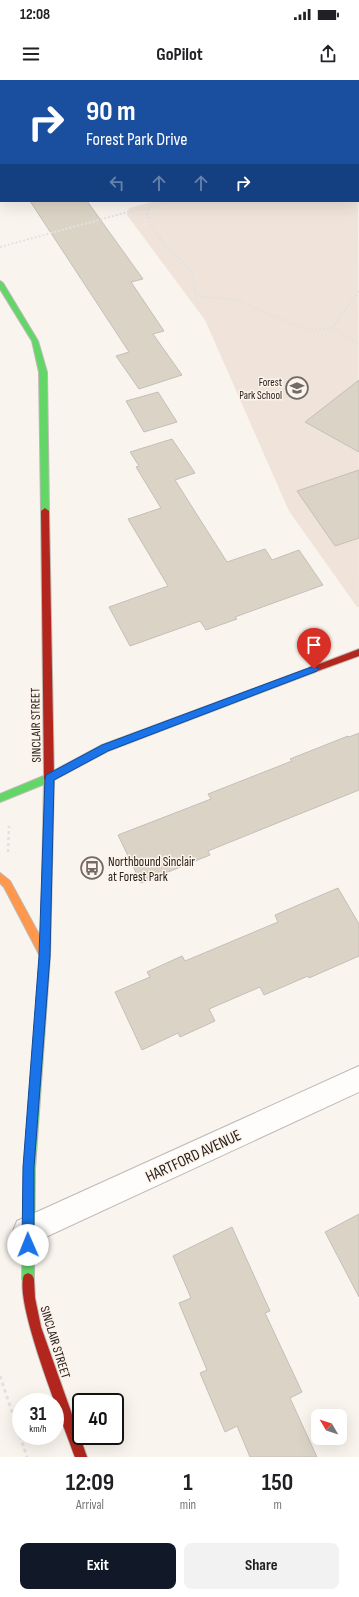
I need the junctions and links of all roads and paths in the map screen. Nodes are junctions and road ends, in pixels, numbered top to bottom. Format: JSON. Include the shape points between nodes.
{"nodes":[{"id":1,"x":171,"y":202,"type":"edge"},
{"id":2,"x":151,"y":207,"type":"junction"},
{"id":3,"x":0,"y":247,"type":"edge"},
{"id":4,"x":0,"y":283,"type":"edge"},
{"id":5,"x":359,"y":291,"type":"edge"},
{"id":6,"x":332,"y":328,"type":"junction"},
{"id":7,"x":359,"y":344,"type":"edge"},
{"id":8,"x":359,"y":652,"type":"edge"},
{"id":9,"x":49,"y":778,"type":"junction"},
{"id":10,"x":0,"y":798,"type":"edge"},
{"id":11,"x":0,"y":877,"type":"edge"},
{"id":12,"x":44,"y":956,"type":"junction"},
{"id":13,"x":359,"y":1079,"type":"edge"},
{"id":14,"x":27,"y":1230,"type":"junction"},
{"id":15,"x":0,"y":1376,"type":"edge"},
{"id":16,"x":27,"y":1457,"type":"edge"},
{"id":17,"x":81,"y":1457,"type":"edge"}],
"edges":[{"from":1,"to":2,"type":"path"},
{"from":2,"to":3,"type":"path"},
{"from":2,"to":6,"type":"path","via":[[148,211],[149,224],[191,270],[195,294],[227,298],[308,330]]},
{"from":4,"to":9,"type":"street","name":"SINCLAIR STREET","via":[[35,342],[43,372]]},
{"from":5,"to":6,"type":"path"},
{"from":6,"to":7,"type":"path"},
{"from":8,"to":9,"type":"street","via":[[105,748]]},
{"from":9,"to":10,"type":"street"},
{"from":9,"to":12,"type":"street","name":"SINCLAIR STREET"},
{"from":11,"to":12,"type":"street","via":[[7,884]]},
{"from":12,"to":14,"type":"street","name":"SINCLAIR STREET"},
{"from":13,"to":14,"type":"street","name":"HARTFORD AVENUE"},
{"from":14,"to":17,"type":"street","name":"SINCLAIR STREET","via":[[29,1298],[35,1327]]},
{"from":15,"to":16,"type":"path"}]}
